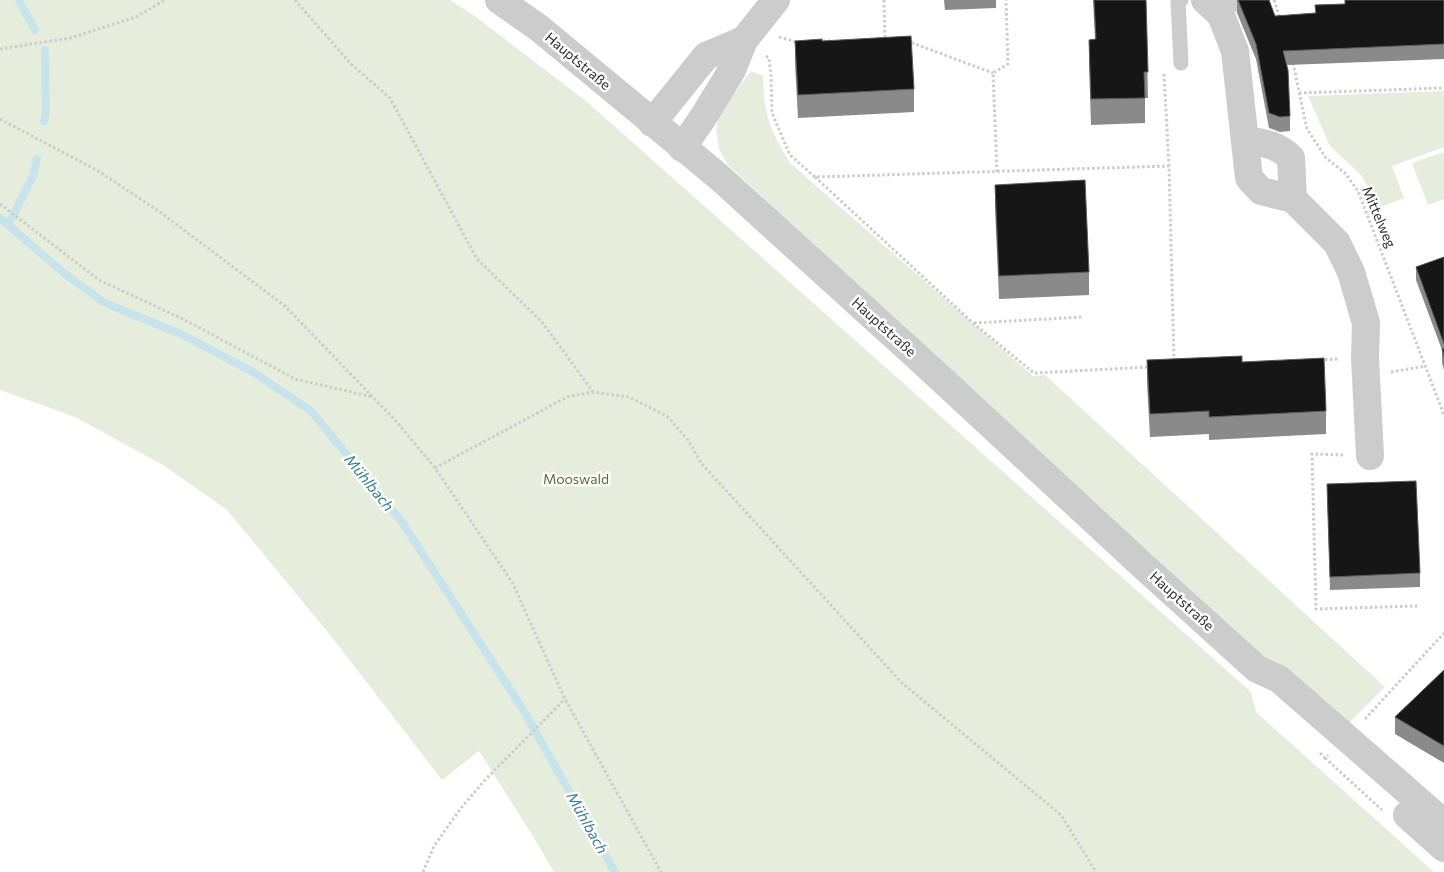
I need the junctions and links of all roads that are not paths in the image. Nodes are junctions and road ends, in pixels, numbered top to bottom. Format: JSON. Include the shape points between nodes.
{"nodes":[{"id":1,"x":499,"y":0,"type":"edge"},
{"id":2,"x":776,"y":0,"type":"edge"},
{"id":3,"x":1181,"y":0,"type":"edge"},
{"id":4,"x":1221,"y":5,"type":"edge"},
{"id":5,"x":749,"y":34,"type":"junction"},
{"id":6,"x":1181,"y":63,"type":"dead end"},
{"id":7,"x":652,"y":124,"type":"junction"},
{"id":8,"x":1245,"y":140,"type":"junction"},
{"id":9,"x":682,"y":148,"type":"junction"},
{"id":10,"x":1293,"y":199,"type":"junction"},
{"id":11,"x":1370,"y":456,"type":"road end"},
{"id":12,"x":1330,"y":744,"type":"junction"},
{"id":13,"x":1444,"y":823,"type":"edge"},
{"id":14,"x":1444,"y":848,"type":"edge"}],
"edges":[{"from":1,"to":7,"type":"street","name":"Hauptstraße","via":[[539,28]]},
{"from":2,"to":5,"type":"street"},
{"from":3,"to":6,"type":"lane","via":[[1178,2]]},
{"from":4,"to":8,"type":"street","via":[[1235,51]]},
{"from":5,"to":7,"type":"street","via":[[706,56]]},
{"from":5,"to":9,"type":"street","via":[[732,70]]},
{"from":7,"to":9,"type":"street","name":"Hauptstraße"},
{"from":8,"to":10,"type":"street","via":[[1248,178],[1261,191]]},
{"from":8,"to":10,"type":"street","via":[[1282,149],[1291,158]]},
{"from":9,"to":12,"type":"street","name":"Hauptstraße","via":[[719,177],[924,363],[1256,669],[1279,679]]},
{"from":10,"to":11,"type":"street","via":[[1337,243],[1351,272],[1366,323]]},
{"from":12,"to":13,"type":"street","name":"Hauptstraße"},
{"from":12,"to":14,"type":"street","name":"Hauptstraße"}]}
